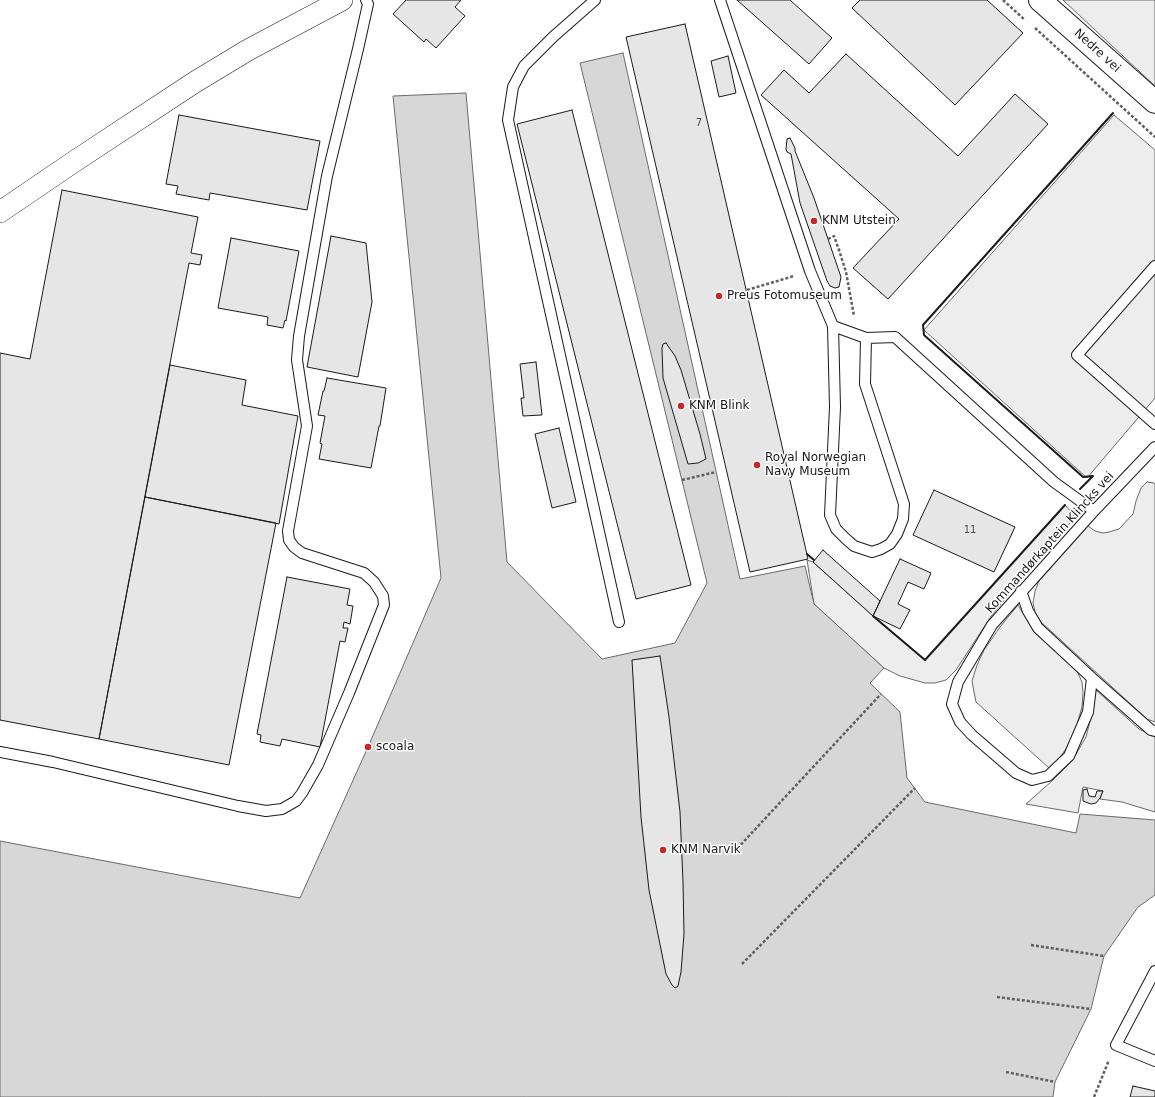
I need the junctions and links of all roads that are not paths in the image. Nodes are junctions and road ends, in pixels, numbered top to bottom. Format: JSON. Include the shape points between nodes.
{"nodes":[{"id":1,"x":342,"y":0,"type":"edge"},
{"id":2,"x":366,"y":0,"type":"edge"},
{"id":3,"x":595,"y":0,"type":"edge"},
{"id":4,"x":720,"y":0,"type":"edge"},
{"id":5,"x":1040,"y":0,"type":"edge"},
{"id":6,"x":1155,"y":102,"type":"edge"},
{"id":7,"x":0,"y":212,"type":"edge"},
{"id":8,"x":1155,"y":266,"type":"edge"},
{"id":9,"x":833,"y":326,"type":"junction"},
{"id":10,"x":862,"y":336,"type":"junction"},
{"id":11,"x":1155,"y":424,"type":"edge"},
{"id":12,"x":1154,"y":454,"type":"edge"},
{"id":13,"x":1094,"y":511,"type":"junction"},
{"id":14,"x":1021,"y":591,"type":"junction"},
{"id":15,"x":619,"y":622,"type":"dead end"},
{"id":16,"x":1092,"y":678,"type":"junction"},
{"id":17,"x":1155,"y":731,"type":"edge"},
{"id":18,"x":0,"y":752,"type":"edge"},
{"id":19,"x":1155,"y":971,"type":"edge"},
{"id":20,"x":1155,"y":1061,"type":"edge"}],
"edges":[{"from":1,"to":7,"type":"street","via":[[248,50],[202,78]]},
{"from":2,"to":18,"type":"lane","via":[[368,4],[327,176],[298,336],[297,360],[307,426],[288,531],[289,540],[302,553],[364,573],[383,596],[384,606],[318,765],[296,801],[282,809],[266,811]]},
{"from":3,"to":15,"type":"lane","via":[[552,37],[524,66],[513,87],[508,120]]},
{"from":4,"to":9,"type":"lane","via":[[810,271]]},
{"from":5,"to":6,"type":"main road","name":"Nedre vei"},
{"from":8,"to":11,"type":"lane","via":[[1077,355]]},
{"from":9,"to":10,"type":"lane"},
{"from":9,"to":10,"type":"lane","via":[[835,407],[830,515],[836,529],[854,546],[872,552],[890,544],[897,534],[903,520],[904,504],[865,384]]},
{"from":10,"to":13,"type":"lane","via":[[895,337],[1054,482]]},
{"from":12,"to":13,"type":"lane","name":"Kommandørkaptein Klincks vei"},
{"from":13,"to":14,"type":"lane","name":"Kommandørkaptein Klincks vei"},
{"from":14,"to":16,"type":"lane","via":[[1038,628]]},
{"from":14,"to":16,"type":"lane","name":"Kommandørkaptein Klincks vei","via":[[992,625],[958,682],[952,704],[960,722],[972,736],[1016,773],[1032,780],[1048,776],[1069,756],[1088,712]]},
{"from":16,"to":17,"type":"lane"},
{"from":19,"to":20,"type":"lane","via":[[1116,1045]]}]}
